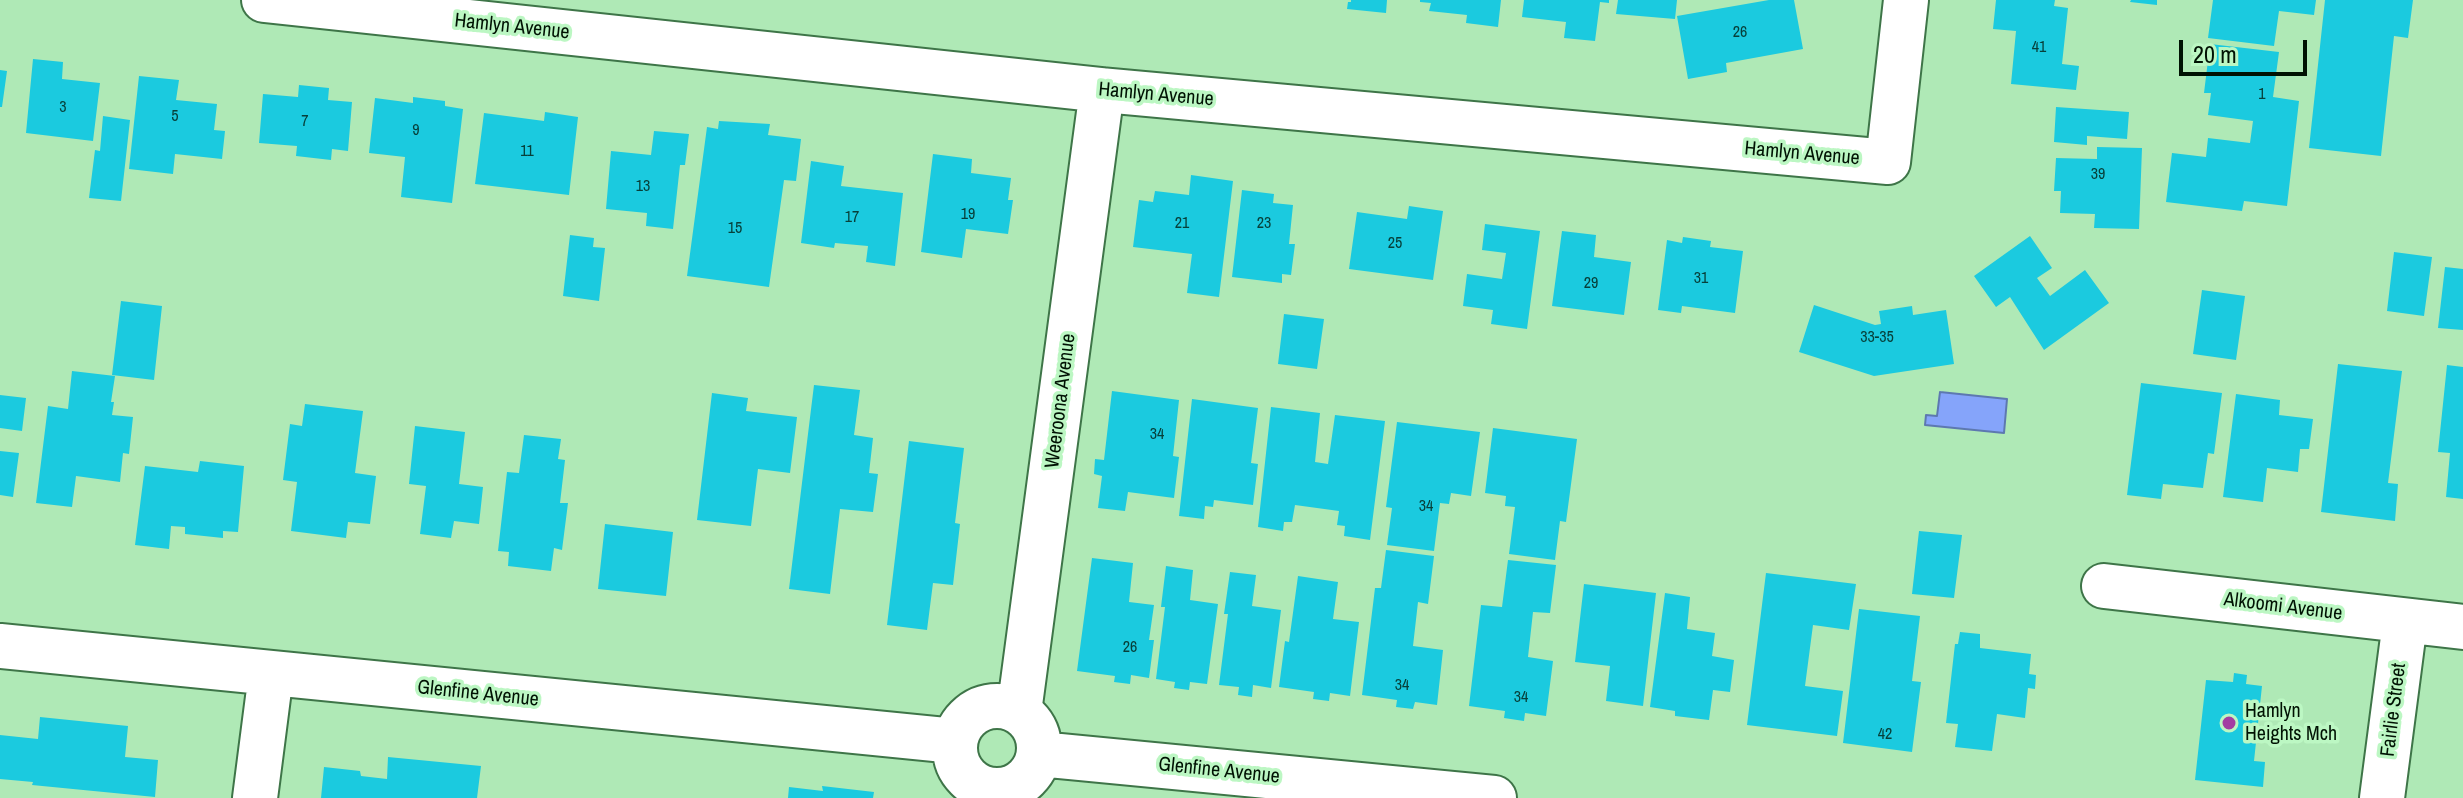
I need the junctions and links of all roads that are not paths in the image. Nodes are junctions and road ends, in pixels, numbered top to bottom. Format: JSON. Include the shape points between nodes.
{"nodes":[{"id":1,"x":264,"y":0,"type":"edge"},
{"id":2,"x":1906,"y":0,"type":"edge"},
{"id":3,"x":1102,"y":90,"type":"junction"},
{"id":4,"x":2104,"y":586,"type":"dead end"},
{"id":5,"x":2405,"y":622,"type":"junction"},
{"id":6,"x":2463,"y":627,"type":"edge"},
{"id":7,"x":0,"y":646,"type":"edge"},
{"id":8,"x":271,"y":674,"type":"junction"},
{"id":9,"x":1019,"y":712,"type":"junction"},
{"id":10,"x":955,"y":741,"type":"junction"},
{"id":11,"x":1039,"y":754,"type":"junction"},
{"id":12,"x":976,"y":792,"type":"edge"},
{"id":13,"x":255,"y":798,"type":"edge"},
{"id":14,"x":1494,"y":798,"type":"edge"},
{"id":15,"x":2382,"y":798,"type":"edge"}],
"edges":[{"from":1,"to":3,"type":"street","name":"Hamlyn Avenue"},
{"from":2,"to":3,"type":"street","name":"Hamlyn Avenue","via":[[1888,162]]},
{"from":3,"to":9,"type":"street","name":"Weeroona Avenue"},
{"from":4,"to":5,"type":"street","name":"Alkoomi Avenue"},
{"from":5,"to":6,"type":"street","name":"Alkoomi Avenue"},
{"from":5,"to":15,"type":"street","name":"Fairlie Street"},
{"from":7,"to":8,"type":"street","name":"Glenfine Avenue"},
{"from":8,"to":10,"type":"street","name":"Glenfine Avenue"},
{"from":8,"to":13,"type":"street"},
{"from":9,"to":10,"type":"street","via":[[980,709],[968,717]]},
{"from":9,"to":11,"type":"street","via":[[1035,730]]},
{"from":10,"to":12,"type":"street","via":[[959,767]]},
{"from":11,"to":12,"type":"street","via":[[1035,767],[1016,786]]},
{"from":11,"to":14,"type":"street","name":"Glenfine Avenue"}]}
